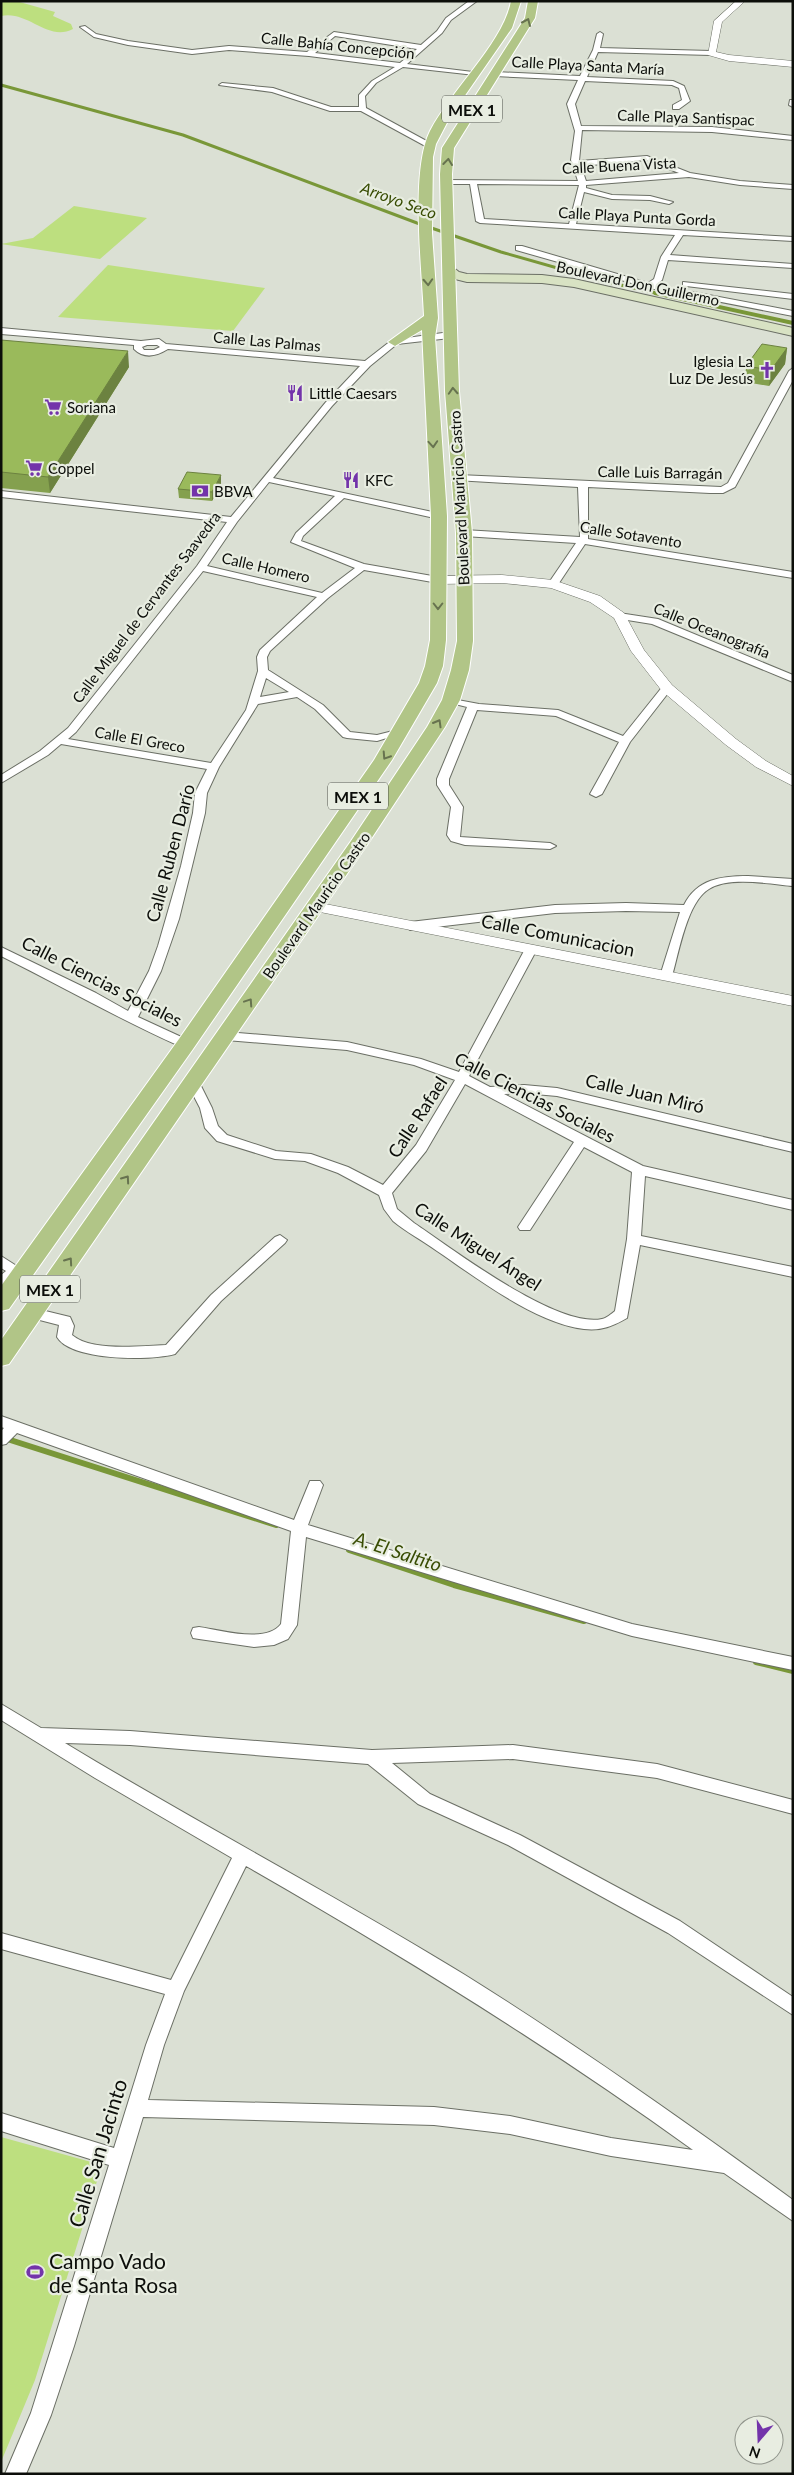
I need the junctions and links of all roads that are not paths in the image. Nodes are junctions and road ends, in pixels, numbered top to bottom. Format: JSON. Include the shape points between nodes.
{"nodes":[{"id":1,"x":474,"y":1,"type":"edge"},
{"id":2,"x":516,"y":1,"type":"edge"},
{"id":3,"x":533,"y":1,"type":"edge"},
{"id":4,"x":741,"y":1,"type":"edge"},
{"id":5,"x":82,"y":27,"type":"dead end"},
{"id":6,"x":600,"y":34,"type":"dead end"},
{"id":7,"x":420,"y":48,"type":"junction"},
{"id":8,"x":596,"y":50,"type":"junction"},
{"id":9,"x":711,"y":53,"type":"junction"},
{"id":10,"x":309,"y":54,"type":"junction"},
{"id":11,"x":793,"y":64,"type":"edge"},
{"id":12,"x":402,"y":65,"type":"junction"},
{"id":13,"x":474,"y":74,"type":"junction"},
{"id":14,"x":495,"y":74,"type":"junction"},
{"id":15,"x":583,"y":78,"type":"junction"},
{"id":16,"x":222,"y":85,"type":"dead end"},
{"id":17,"x":676,"y":107,"type":"dead end"},
{"id":18,"x":363,"y":109,"type":"junction"},
{"id":19,"x":578,"y":128,"type":"junction"},
{"id":20,"x":793,"y":138,"type":"edge"},
{"id":21,"x":429,"y":146,"type":"junction"},
{"id":22,"x":576,"y":164,"type":"junction"},
{"id":23,"x":689,"y":175,"type":"junction"},
{"id":24,"x":446,"y":182,"type":"junction"},
{"id":25,"x":473,"y":182,"type":"junction"},
{"id":26,"x":582,"y":186,"type":"junction"},
{"id":27,"x":793,"y":187,"type":"edge"},
{"id":28,"x":669,"y":202,"type":"dead end"},
{"id":29,"x":572,"y":226,"type":"junction"},
{"id":30,"x":680,"y":233,"type":"junction"},
{"id":31,"x":793,"y":239,"type":"edge"},
{"id":32,"x":519,"y":248,"type":"dead end"},
{"id":33,"x":664,"y":257,"type":"junction"},
{"id":34,"x":793,"y":266,"type":"edge"},
{"id":35,"x":450,"y":269,"type":"junction"},
{"id":36,"x":658,"y":280,"type":"junction"},
{"id":37,"x":649,"y":286,"type":"junction"},
{"id":38,"x":451,"y":294,"type":"junction"},
{"id":39,"x":793,"y":297,"type":"edge"},
{"id":40,"x":793,"y":314,"type":"edge"},
{"id":41,"x":431,"y":318,"type":"junction"},
{"id":42,"x":1,"y":331,"type":"edge"},
{"id":43,"x":793,"y":332,"type":"edge"},
{"id":44,"x":1,"y":338,"type":"edge"},
{"id":45,"x":793,"y":339,"type":"edge"},
{"id":46,"x":428,"y":340,"type":"junction"},
{"id":47,"x":451,"y":340,"type":"junction"},
{"id":48,"x":139,"y":346,"type":"junction"},
{"id":49,"x":390,"y":346,"type":"junction"},
{"id":50,"x":364,"y":367,"type":"junction"},
{"id":51,"x":793,"y":371,"type":"edge"},
{"id":52,"x":458,"y":478,"type":"junction"},
{"id":53,"x":267,"y":479,"type":"junction"},
{"id":54,"x":583,"y":484,"type":"junction"},
{"id":55,"x":1,"y":494,"type":"edge"},
{"id":56,"x":341,"y":496,"type":"junction"},
{"id":57,"x":439,"y":516,"type":"junction"},
{"id":58,"x":233,"y":520,"type":"junction"},
{"id":59,"x":464,"y":533,"type":"junction"},
{"id":60,"x":582,"y":541,"type":"junction"},
{"id":61,"x":362,"y":567,"type":"junction"},
{"id":62,"x":200,"y":568,"type":"junction"},
{"id":63,"x":793,"y":575,"type":"edge"},
{"id":64,"x":438,"y":580,"type":"junction"},
{"id":65,"x":464,"y":580,"type":"junction"},
{"id":66,"x":553,"y":584,"type":"junction"},
{"id":67,"x":324,"y":596,"type":"junction"},
{"id":68,"x":619,"y":616,"type":"junction"},
{"id":69,"x":263,"y":671,"type":"junction"},
{"id":70,"x":793,"y":679,"type":"edge"},
{"id":71,"x":667,"y":688,"type":"junction"},
{"id":72,"x":298,"y":694,"type":"junction"},
{"id":73,"x":451,"y":700,"type":"junction"},
{"id":74,"x":254,"y":701,"type":"junction"},
{"id":75,"x":473,"y":706,"type":"junction"},
{"id":76,"x":401,"y":732,"type":"junction"},
{"id":77,"x":61,"y":741,"type":"junction"},
{"id":78,"x":624,"y":741,"type":"junction"},
{"id":79,"x":214,"y":767,"type":"junction"},
{"id":80,"x":788,"y":779,"type":"edge"},
{"id":81,"x":1,"y":780,"type":"edge"},
{"id":82,"x":596,"y":794,"type":"dead end"},
{"id":83,"x":550,"y":846,"type":"dead end"},
{"id":84,"x":793,"y":883,"type":"edge"},
{"id":85,"x":316,"y":907,"type":"junction"},
{"id":86,"x":687,"y":909,"type":"junction"},
{"id":87,"x":410,"y":926,"type":"junction"},
{"id":88,"x":1,"y":951,"type":"edge"},
{"id":89,"x":530,"y":951,"type":"junction"},
{"id":90,"x":666,"y":976,"type":"junction"},
{"id":91,"x":793,"y":1001,"type":"edge"},
{"id":92,"x":130,"y":1019,"type":"junction"},
{"id":93,"x":226,"y":1036,"type":"junction"},
{"id":94,"x":186,"y":1044,"type":"junction"},
{"id":95,"x":463,"y":1078,"type":"junction"},
{"id":96,"x":193,"y":1083,"type":"junction"},
{"id":97,"x":488,"y":1091,"type":"junction"},
{"id":98,"x":581,"y":1141,"type":"junction"},
{"id":99,"x":793,"y":1148,"type":"edge"},
{"id":100,"x":639,"y":1170,"type":"junction"},
{"id":101,"x":385,"y":1192,"type":"junction"},
{"id":102,"x":793,"y":1205,"type":"edge"},
{"id":103,"x":525,"y":1227,"type":"dead end"},
{"id":104,"x":634,"y":1239,"type":"junction"},
{"id":105,"x":280,"y":1240,"type":"dead end"},
{"id":106,"x":1,"y":1261,"type":"edge"},
{"id":107,"x":793,"y":1272,"type":"edge"},
{"id":108,"x":12,"y":1276,"type":"edge"},
{"id":109,"x":1,"y":1303,"type":"edge"},
{"id":110,"x":33,"y":1313,"type":"junction"},
{"id":111,"x":1,"y":1358,"type":"edge"},
{"id":112,"x":8,"y":1424,"type":"edge"},
{"id":113,"x":1,"y":1440,"type":"edge"},
{"id":114,"x":315,"y":1485,"type":"dead end"},
{"id":115,"x":299,"y":1528,"type":"junction"},
{"id":116,"x":199,"y":1633,"type":"dead end"},
{"id":117,"x":793,"y":1664,"type":"edge"},
{"id":118,"x":1,"y":1710,"type":"edge"},
{"id":119,"x":38,"y":1735,"type":"junction"},
{"id":120,"x":372,"y":1757,"type":"junction"},
{"id":121,"x":793,"y":1807,"type":"edge"},
{"id":122,"x":243,"y":1854,"type":"junction"},
{"id":123,"x":1,"y":1941,"type":"edge"},
{"id":124,"x":176,"y":1989,"type":"junction"},
{"id":125,"x":793,"y":2008,"type":"edge"},
{"id":126,"x":136,"y":2108,"type":"junction"},
{"id":127,"x":1,"y":2122,"type":"edge"},
{"id":128,"x":119,"y":2159,"type":"junction"},
{"id":129,"x":729,"y":2165,"type":"junction"},
{"id":130,"x":793,"y":2212,"type":"edge"},
{"id":131,"x":15,"y":2474,"type":"edge"}],
"edges":[{"from":1,"to":7,"type":"street","via":[[448,19],[440,32]]},
{"from":2,"to":13,"type":"main road","name":"Boulevard Mauricio Castro","number":"MEX 1","via":[[511,22]]},
{"from":14,"to":3,"type":"main road","name":"Boulevard Mauricio Castro","number":"MEX 1","one_way":true,"via":[[524,30]]},
{"from":4,"to":9,"type":"street","via":[[718,21]]},
{"from":5,"to":10,"type":"street","name":"Calle Bahía Concepción","via":[[94,35],[134,44],[200,51],[229,48]]},
{"from":6,"to":8,"type":"street"},
{"from":7,"to":10,"type":"street","via":[[334,34]]},
{"from":7,"to":12,"type":"street"},
{"from":8,"to":9,"type":"street"},
{"from":8,"to":15,"type":"street"},
{"from":9,"to":11,"type":"street","via":[[729,58]]},
{"from":10,"to":12,"type":"street","name":"Calle Bahía Concepción"},
{"from":12,"to":13,"type":"street","name":"Calle Bahía Concepción"},
{"from":12,"to":18,"type":"street","via":[[363,92]]},
{"from":13,"to":21,"type":"main road","name":"Boulevard Mauricio Castro","number":"MEX 1"},
{"from":14,"to":15,"type":"street","name":"Calle Playa Santa María"},
{"from":24,"to":14,"type":"main road","name":"Boulevard Mauricio Castro","number":"MEX 1","one_way":true,"via":[[450,142]]},
{"from":15,"to":17,"type":"street","name":"Calle Playa Santa María","via":[[673,83],[682,87],[686,101]]},
{"from":15,"to":19,"type":"street","via":[[571,104]]},
{"from":16,"to":18,"type":"street","via":[[273,90],[330,109]]},
{"from":18,"to":21,"type":"street"},
{"from":19,"to":20,"type":"street","name":"Calle Playa Santispac","via":[[712,130]]},
{"from":19,"to":22,"type":"street"},
{"from":21,"to":41,"type":"main road","name":"Boulevard Mauricio Castro","number":"MEX 1","one_way":true,"via":[[425,226]]},
{"from":22,"to":23,"type":"street","via":[[647,158]]},
{"from":22,"to":26,"type":"street"},
{"from":23,"to":26,"type":"street","name":"Calle Buena Vista"},
{"from":23,"to":27,"type":"street","name":"Calle Buena Vista"},
{"from":24,"to":25,"type":"street","name":"Calle Buena Vista"},
{"from":24,"to":35,"type":"main road","name":"Boulevard Mauricio Castro","number":"MEX 1"},
{"from":25,"to":26,"type":"street","name":"Calle Buena Vista"},
{"from":25,"to":29,"type":"street","name":"Calle Playa Punta Gorda","via":[[480,221]]},
{"from":26,"to":28,"type":"street","via":[[612,197]]},
{"from":26,"to":29,"type":"street"},
{"from":29,"to":30,"type":"street","name":"Calle Playa Punta Gorda"},
{"from":30,"to":31,"type":"street","name":"Calle Playa Punta Gorda"},
{"from":30,"to":33,"type":"street"},
{"from":32,"to":37,"type":"street","name":"Boulevard Don Guillermo"},
{"from":33,"to":34,"type":"street"},
{"from":33,"to":36,"type":"street"},
{"from":35,"to":38,"type":"main road","name":"Boulevard Mauricio Castro","number":"MEX 1"},
{"from":35,"to":43,"type":"main road","name":"Boulevard Don Guillermo","via":[[455,275],[468,278],[574,283]]},
{"from":36,"to":37,"type":"street"},
{"from":36,"to":39,"type":"street"},
{"from":37,"to":40,"type":"street","name":"Boulevard Don Guillermo"},
{"from":38,"to":45,"type":"main road","name":"Boulevard Don Guillermo","via":[[490,285],[556,288]]},
{"from":38,"to":47,"type":"main road","name":"Boulevard Mauricio Castro","number":"MEX 1"},
{"from":41,"to":46,"type":"main road","name":"Boulevard Mauricio Castro","number":"MEX 1"},
{"from":41,"to":49,"type":"main road"},
{"from":42,"to":48,"type":"street"},
{"from":44,"to":48,"type":"street"},
{"from":46,"to":47,"type":"street"},
{"from":46,"to":49,"type":"street"},
{"from":46,"to":49,"type":"street"},
{"from":46,"to":57,"type":"main road","name":"Boulevard Mauricio Castro","number":"MEX 1","one_way":true},
{"from":52,"to":47,"type":"main road","name":"Boulevard Mauricio Castro","number":"MEX 1","one_way":true},
{"from":48,"to":50,"type":"street","name":"Calle Las Palmas","via":[[147,353],[163,348]]},
{"from":49,"to":50,"type":"street","name":"Calle Miguel de Cervantes Saavedra"},
{"from":50,"to":53,"type":"street","name":"Calle Miguel de Cervantes Saavedra"},
{"from":51,"to":54,"type":"street","name":"Calle Luis Barragán","via":[[728,488]]},
{"from":52,"to":54,"type":"street","name":"Calle Luis Barragán"},
{"from":52,"to":59,"type":"main road","name":"Boulevard Mauricio Castro","number":"MEX 1"},
{"from":53,"to":56,"type":"street"},
{"from":53,"to":58,"type":"street","name":"Calle Miguel de Cervantes Saavedra"},
{"from":54,"to":60,"type":"street","via":[[586,534]]},
{"from":55,"to":58,"type":"street"},
{"from":56,"to":57,"type":"street"},
{"from":56,"to":61,"type":"street","via":[[299,535],[296,542]]},
{"from":57,"to":64,"type":"main road","name":"Boulevard Mauricio Castro","number":"MEX 1"},
{"from":58,"to":62,"type":"street","name":"Calle Miguel de Cervantes Saavedra"},
{"from":59,"to":60,"type":"street","name":"Calle Sotavento"},
{"from":59,"to":65,"type":"main road","name":"Boulevard Mauricio Castro","number":"MEX 1"},
{"from":60,"to":63,"type":"street","name":"Calle Sotavento"},
{"from":60,"to":66,"type":"street"},
{"from":61,"to":64,"type":"street"},
{"from":61,"to":67,"type":"street","name":"Calle Ruben Darío"},
{"from":62,"to":67,"type":"street","name":"Calle Homero"},
{"from":62,"to":77,"type":"street","name":"Calle Miguel de Cervantes Saavedra"},
{"from":64,"to":65,"type":"street"},
{"from":64,"to":76,"type":"main road","name":"Boulevard Mauricio Castro","number":"MEX 1","one_way":true,"via":[[438,640],[434,666]]},
{"from":65,"to":66,"type":"street","via":[[502,578]]},
{"from":65,"to":73,"type":"main road","name":"Boulevard Mauricio Castro","number":"MEX 1","via":[[465,641]]},
{"from":66,"to":68,"type":"street","via":[[595,599]]},
{"from":67,"to":69,"type":"street","name":"Calle Ruben Darío","via":[[270,644],[262,657]]},
{"from":68,"to":70,"type":"street","name":"Calle Oceanografía","via":[[654,621]]},
{"from":68,"to":71,"type":"street","via":[[638,651]]},
{"from":69,"to":72,"type":"street"},
{"from":69,"to":74,"type":"street","name":"Calle Ruben Darío"},
{"from":71,"to":78,"type":"street"},
{"from":71,"to":80,"type":"street","via":[[730,742]]},
{"from":72,"to":74,"type":"street"},
{"from":72,"to":76,"type":"street","via":[[325,713],[347,735],[377,738]]},
{"from":73,"to":75,"type":"street"},
{"from":85,"to":73,"type":"main road","name":"Boulevard Mauricio Castro","number":"MEX 1","one_way":true},
{"from":74,"to":79,"type":"street","name":"Calle Ruben Darío"},
{"from":75,"to":78,"type":"street","via":[[558,713]]},
{"from":75,"to":83,"type":"street","via":[[443,779],[443,785],[457,807],[455,839]]},
{"from":76,"to":94,"type":"main road","name":"Boulevard Mauricio Castro","number":"MEX 1","one_way":true},
{"from":77,"to":79,"type":"street","name":"Calle El Greco"},
{"from":77,"to":81,"type":"street","name":"Calle Miguel de Cervantes Saavedra"},
{"from":78,"to":82,"type":"street"},
{"from":79,"to":92,"type":"street","name":"Calle Ruben Darío","via":[[201,793],[194,832],[158,966]]},
{"from":84,"to":86,"type":"street","via":[[716,882],[697,893]]},
{"from":85,"to":87,"type":"street","name":"Calle Comunicacion"},
{"from":93,"to":85,"type":"main road","name":"Boulevard Mauricio Castro","number":"MEX 1","one_way":true},
{"from":86,"to":87,"type":"street","via":[[555,908]]},
{"from":86,"to":90,"type":"street"},
{"from":87,"to":89,"type":"street","name":"Calle Comunicacion"},
{"from":88,"to":92,"type":"street","name":"Calle Ciencias Sociales","via":[[92,996]]},
{"from":89,"to":90,"type":"street","name":"Calle Comunicacion"},
{"from":89,"to":95,"type":"street","name":"Calle Rafael"},
{"from":90,"to":91,"type":"street","name":"Calle Comunicacion"},
{"from":92,"to":94,"type":"street","name":"Calle Ciencias Sociales"},
{"from":93,"to":95,"type":"street","name":"Calle Ciencias Sociales","via":[[347,1046],[417,1062]]},
{"from":93,"to":96,"type":"main road","name":"Boulevard Mauricio Castro","number":"MEX 1"},
{"from":94,"to":108,"type":"main road","name":"Boulevard Mauricio Castro","number":"MEX 1"},
{"from":95,"to":97,"type":"street","name":"Calle Ciencias Sociales"},
{"from":95,"to":101,"type":"street","name":"Calle Rafael","via":[[422,1148]]},
{"from":96,"to":101,"type":"street","via":[[212,1128],[222,1138],[274,1155],[306,1157],[343,1170]]},
{"from":110,"to":96,"type":"main road","name":"Boulevard Mauricio Castro","number":"MEX 1","one_way":true},
{"from":97,"to":98,"type":"street","name":"Calle Ciencias Sociales"},
{"from":97,"to":99,"type":"street","name":"Calle Juan Miró","via":[[558,1092]]},
{"from":98,"to":100,"type":"street","name":"Calle Ciencias Sociales"},
{"from":98,"to":103,"type":"street"},
{"from":100,"to":102,"type":"street","name":"Calle Ciencias Sociales"},
{"from":100,"to":104,"type":"street","name":"Calle Miguel Ángel"},
{"from":101,"to":104,"type":"street","name":"Calle Miguel Ángel","via":[[392,1213],[516,1296],[592,1326],[616,1321],[622,1314]]},
{"from":104,"to":107,"type":"street"},
{"from":105,"to":110,"type":"street","via":[[216,1298],[170,1350],[110,1352],[76,1345],[64,1337],[65,1321]]},
{"from":106,"to":108,"type":"street"},
{"from":108,"to":109,"type":"main road","name":"Boulevard Mauricio Castro","number":"MEX 1"},
{"from":110,"to":111,"type":"main road","name":"Boulevard Mauricio Castro","number":"MEX 1"},
{"from":112,"to":113,"type":"street"},
{"from":112,"to":115,"type":"street"},
{"from":114,"to":115,"type":"street"},
{"from":115,"to":116,"type":"street","via":[[289,1625],[281,1635],[254,1640]]},
{"from":115,"to":117,"type":"street","via":[[632,1630]]},
{"from":118,"to":119,"type":"street"},
{"from":119,"to":120,"type":"street"},
{"from":119,"to":122,"type":"street"},
{"from":120,"to":121,"type":"street","via":[[513,1752],[586,1760],[657,1771]]},
{"from":120,"to":125,"type":"street","via":[[424,1799],[514,1840],[674,1927]]},
{"from":122,"to":124,"type":"street","name":"Calle San Jacinto"},
{"from":122,"to":129,"type":"street","via":[[506,2010]]},
{"from":123,"to":124,"type":"street"},
{"from":124,"to":126,"type":"street","name":"Calle San Jacinto"},
{"from":126,"to":128,"type":"street","name":"Calle San Jacinto"},
{"from":126,"to":129,"type":"street","via":[[444,2117],[510,2125],[659,2156]]},
{"from":127,"to":128,"type":"street"},
{"from":128,"to":131,"type":"street","name":"Calle San Jacinto","via":[[64,2346],[41,2415]]},
{"from":129,"to":130,"type":"street"}]}
